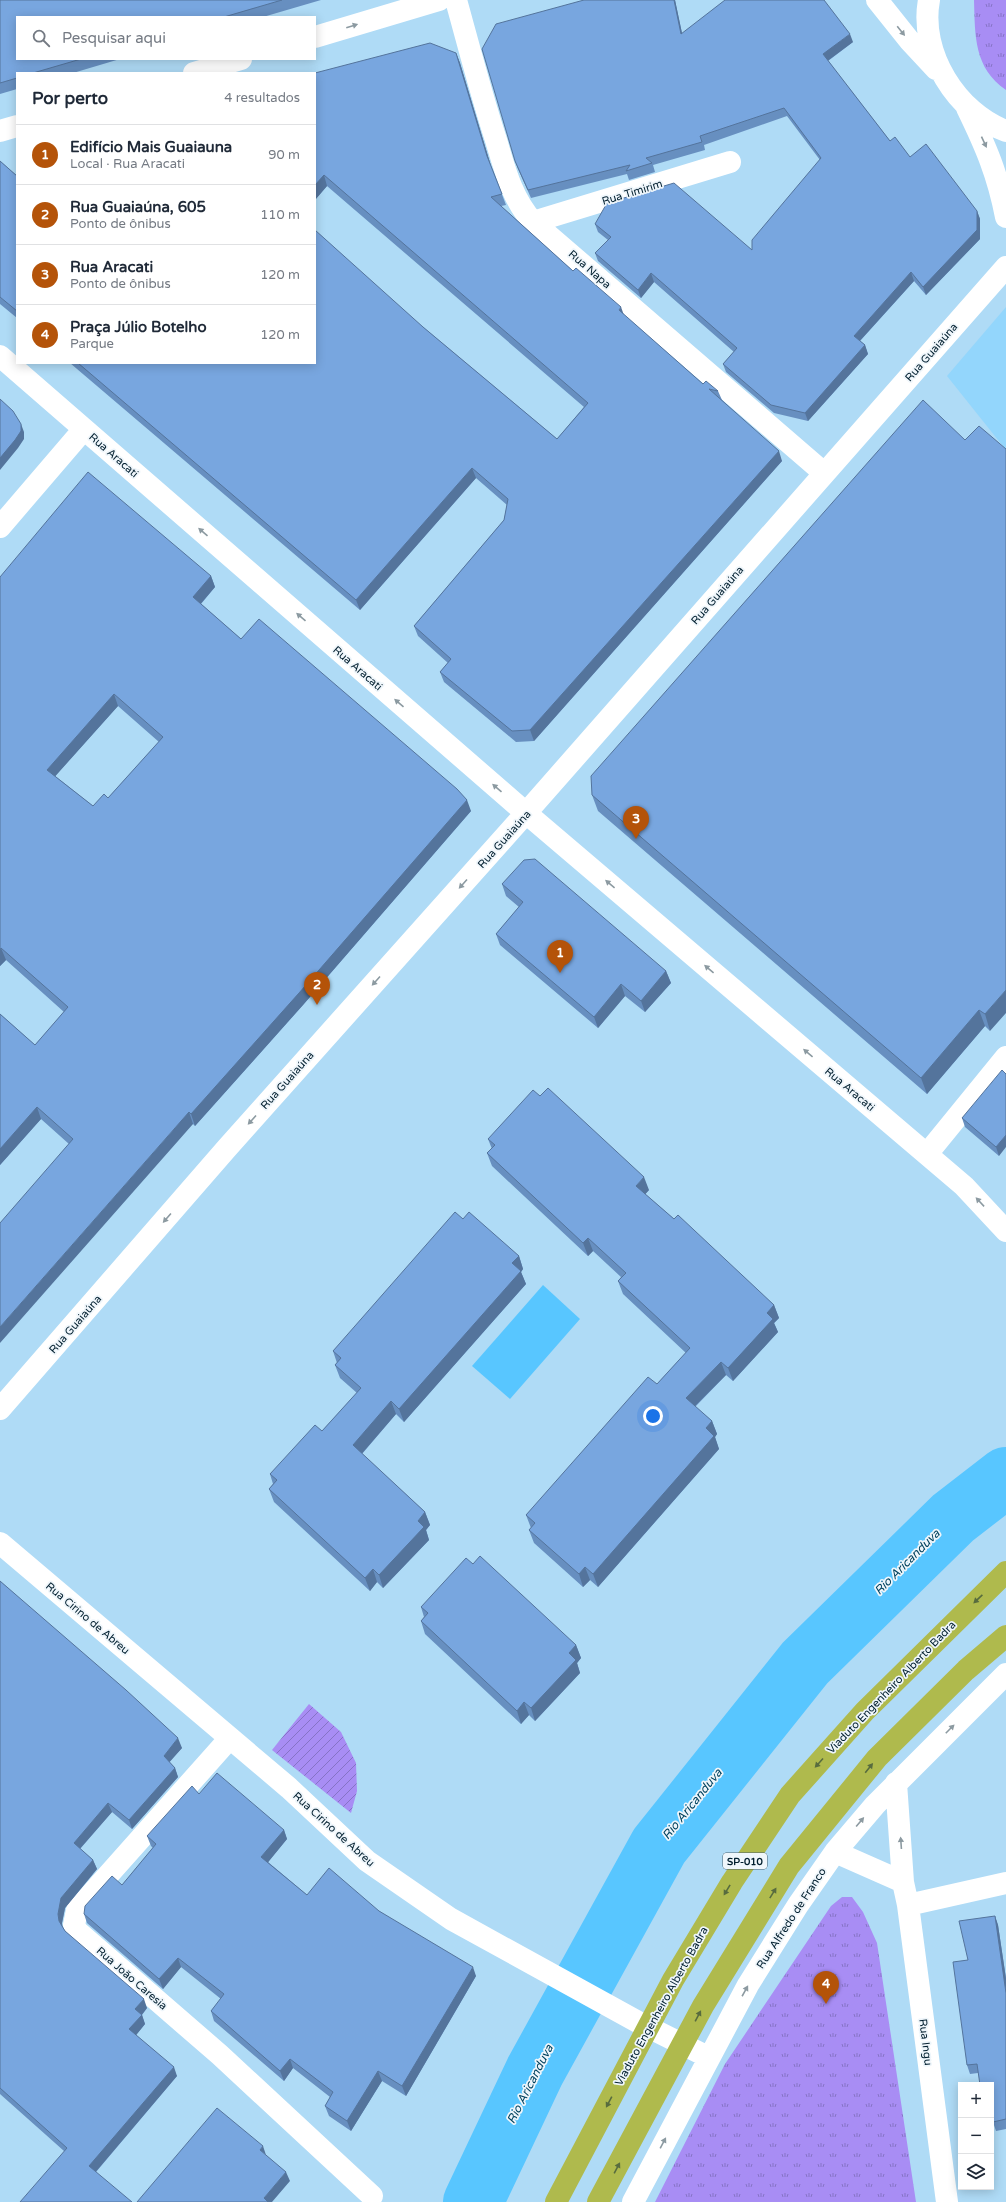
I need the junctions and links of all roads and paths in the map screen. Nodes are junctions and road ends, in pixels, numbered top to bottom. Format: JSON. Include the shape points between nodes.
{"nodes":[{"id":1,"x":439,"y":0,"type":"edge"},
{"id":2,"x":456,"y":0,"type":"edge"},
{"id":3,"x":877,"y":0,"type":"edge"},
{"id":4,"x":929,"y":0,"type":"edge"},
{"id":5,"x":316,"y":37,"type":"edge"},
{"id":6,"x":238,"y":60,"type":"edge"},
{"id":7,"x":197,"y":72,"type":"edge"},
{"id":8,"x":944,"y":77,"type":"junction"},
{"id":9,"x":967,"y":107,"type":"junction"},
{"id":10,"x":16,"y":126,"type":"edge"},
{"id":11,"x":0,"y":131,"type":"edge"},
{"id":12,"x":1006,"y":131,"type":"edge"},
{"id":13,"x":730,"y":162,"type":"dead end"},
{"id":14,"x":1006,"y":217,"type":"edge"},
{"id":15,"x":533,"y":222,"type":"junction"},
{"id":16,"x":1006,"y":267,"type":"edge"},
{"id":17,"x":0,"y":356,"type":"edge"},
{"id":18,"x":84,"y":429,"type":"junction"},
{"id":19,"x":824,"y":473,"type":"junction"},
{"id":20,"x":0,"y":527,"type":"edge"},
{"id":21,"x":526,"y":814,"type":"junction"},
{"id":22,"x":1006,"y":1057,"type":"edge"},
{"id":23,"x":927,"y":1154,"type":"junction"},
{"id":24,"x":1006,"y":1231,"type":"edge"},
{"id":25,"x":0,"y":1409,"type":"edge"},
{"id":26,"x":0,"y":1543,"type":"edge"},
{"id":27,"x":1006,"y":1572,"type":"edge"},
{"id":28,"x":1006,"y":1636,"type":"edge"},
{"id":29,"x":1006,"y":1674,"type":"edge"},
{"id":30,"x":230,"y":1738,"type":"junction"},
{"id":31,"x":896,"y":1782,"type":"junction"},
{"id":32,"x":835,"y":1852,"type":"junction"},
{"id":33,"x":903,"y":1882,"type":"junction"},
{"id":34,"x":1006,"y":1883,"type":"edge"},
{"id":35,"x":908,"y":1905,"type":"junction"},
{"id":36,"x":708,"y":2057,"type":"junction"},
{"id":37,"x":372,"y":2196,"type":"dead end"},
{"id":38,"x":556,"y":2202,"type":"edge"},
{"id":39,"x":598,"y":2202,"type":"edge"},
{"id":40,"x":632,"y":2202,"type":"edge"},
{"id":41,"x":947,"y":2202,"type":"edge"}],
"edges":[{"from":5,"to":1,"type":"street","one_way":true},
{"from":2,"to":15,"type":"street","name":"Rua Napa","via":[[511,190]]},
{"from":3,"to":8,"type":"street","one_way":true,"via":[[909,40]]},
{"from":4,"to":8,"type":"street","via":[[927,10],[931,45]]},
{"from":6,"to":7,"type":"street"},
{"from":8,"to":9,"type":"street"},
{"from":9,"to":12,"type":"street","via":[[995,127]]},
{"from":9,"to":14,"type":"street","one_way":true,"via":[[1000,184]]},
{"from":10,"to":11,"type":"street"},
{"from":13,"to":15,"type":"street","name":"Rua Timirim"},
{"from":15,"to":19,"type":"street","name":"Rua Napa"},
{"from":16,"to":19,"type":"street","name":"Rua Guaiaúna"},
{"from":17,"to":18,"type":"street","name":"Rua Aracati"},
{"from":18,"to":20,"type":"street"},
{"from":21,"to":18,"type":"street","name":"Rua Aracati","one_way":true},
{"from":19,"to":21,"type":"street","name":"Rua Guaiaúna"},
{"from":23,"to":21,"type":"street","name":"Rua Aracati","one_way":true},
{"from":21,"to":25,"type":"street","name":"Rua Guaiaúna","one_way":true,"via":[[226,1148]]},
{"from":22,"to":23,"type":"street"},
{"from":24,"to":23,"type":"street","name":"Rua Aracati","one_way":true,"via":[[964,1186]]},
{"from":26,"to":30,"type":"street","name":"Rua Cirino de Abreu"},
{"from":27,"to":38,"type":"highway","name":"Viaduto Engenheiro Alberto Badra","number":"SP-010","one_way":true,"via":[[865,1711],[790,1795],[732,1882],[673,1980]]},
{"from":39,"to":28,"type":"highway","one_way":true,"via":[[703,2006],[789,1866],[876,1758],[966,1670]]},
{"from":31,"to":29,"type":"street","name":"Rua Alfredo de Franco","one_way":true},
{"from":30,"to":36,"type":"street","name":"Rua Cirino de Abreu","via":[[289,1788],[367,1861],[451,1919],[638,2022]]},
{"from":30,"to":37,"type":"street","name":"Rua João Caresia","via":[[77,1910],[74,1925],[77,1931],[220,2055]]},
{"from":32,"to":31,"type":"street","name":"Rua Alfredo de Franco","one_way":true},
{"from":33,"to":31,"type":"street","name":"Rua Ingu","one_way":true},
{"from":32,"to":33,"type":"street"},
{"from":36,"to":32,"type":"street","name":"Rua Alfredo de Franco","one_way":true,"via":[[748,1985]]},
{"from":33,"to":35,"type":"street","name":"Rua Ingu"},
{"from":34,"to":35,"type":"street"},
{"from":35,"to":41,"type":"street","name":"Rua Ingu"},
{"from":40,"to":36,"type":"street","name":"Rua Alfredo de Franco","one_way":true}]}
